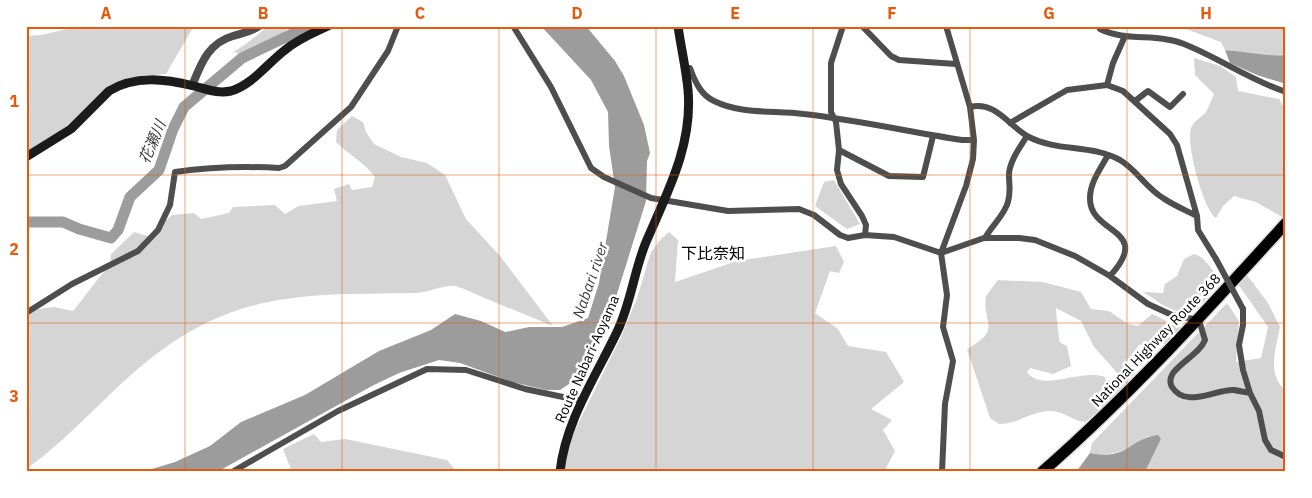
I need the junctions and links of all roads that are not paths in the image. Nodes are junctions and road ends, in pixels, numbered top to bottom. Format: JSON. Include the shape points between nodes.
{"nodes":[{"id":1,"x":259,"y":26,"type":"edge"},
{"id":2,"x":328,"y":26,"type":"edge"},
{"id":3,"x":398,"y":26,"type":"edge"},
{"id":4,"x":513,"y":26,"type":"edge"},
{"id":5,"x":678,"y":26,"type":"edge"},
{"id":6,"x":843,"y":26,"type":"edge"},
{"id":7,"x":862,"y":26,"type":"edge"},
{"id":8,"x":946,"y":26,"type":"edge"},
{"id":9,"x":1109,"y":26,"type":"edge"},
{"id":10,"x":1125,"y":36,"type":"junction"},
{"id":11,"x":956,"y":64,"type":"junction"},
{"id":12,"x":686,"y":68,"type":"junction"},
{"id":13,"x":1107,"y":85,"type":"junction"},
{"id":14,"x":192,"y":86,"type":"junction"},
{"id":15,"x":1286,"y":92,"type":"edge"},
{"id":16,"x":1183,"y":94,"type":"dead end"},
{"id":17,"x":1135,"y":101,"type":"junction"},
{"id":18,"x":970,"y":107,"type":"junction"},
{"id":19,"x":833,"y":119,"type":"junction"},
{"id":20,"x":1010,"y":123,"type":"junction"},
{"id":21,"x":933,"y":136,"type":"junction"},
{"id":22,"x":1027,"y":136,"type":"junction"},
{"id":23,"x":974,"y":140,"type":"junction"},
{"id":24,"x":839,"y":150,"type":"junction"},
{"id":25,"x":1108,"y":155,"type":"junction"},
{"id":26,"x":26,"y":157,"type":"edge"},
{"id":27,"x":666,"y":201,"type":"junction"},
{"id":28,"x":1197,"y":216,"type":"junction"},
{"id":29,"x":1286,"y":223,"type":"edge"},
{"id":30,"x":865,"y":235,"type":"junction"},
{"id":31,"x":985,"y":238,"type":"junction"},
{"id":32,"x":942,"y":253,"type":"junction"},
{"id":33,"x":1110,"y":276,"type":"junction"},
{"id":34,"x":26,"y":313,"type":"edge"},
{"id":35,"x":1199,"y":320,"type":"junction"},
{"id":36,"x":1250,"y":393,"type":"junction"},
{"id":37,"x":582,"y":402,"type":"junction"},
{"id":38,"x":1286,"y":457,"type":"edge"},
{"id":39,"x":232,"y":472,"type":"edge"},
{"id":40,"x":560,"y":472,"type":"edge"},
{"id":41,"x":942,"y":472,"type":"edge"},
{"id":42,"x":1042,"y":472,"type":"edge"}],
"edges":[{"from":1,"to":14,"type":"street","via":[[224,39],[210,49]]},
{"from":2,"to":14,"type":"main road","via":[[286,48],[243,86],[217,93]]},
{"from":3,"to":34,"type":"street","via":[[388,51],[352,107],[285,166],[223,166],[175,172],[170,205],[158,230],[138,251],[72,284]]},
{"from":4,"to":27,"type":"street","via":[[564,112],[591,168],[651,198]]},
{"from":5,"to":12,"type":"main road","name":"Route Nabari-Aoyama"},
{"from":6,"to":19,"type":"street","via":[[831,63]]},
{"from":7,"to":11,"type":"street","via":[[899,60]]},
{"from":8,"to":11,"type":"street"},
{"from":9,"to":10,"type":"street","via":[[1100,29]]},
{"from":10,"to":13,"type":"street"},
{"from":10,"to":15,"type":"street","via":[[1183,43]]},
{"from":11,"to":18,"type":"street"},
{"from":12,"to":19,"type":"street","via":[[690,68],[700,88],[718,103]]},
{"from":12,"to":27,"type":"main road","name":"Route Nabari-Aoyama","via":[[685,138]]},
{"from":13,"to":17,"type":"street","via":[[1123,91]]},
{"from":13,"to":20,"type":"street","via":[[1067,90]]},
{"from":14,"to":26,"type":"main road","via":[[168,80],[145,80],[116,86],[71,129]]},
{"from":16,"to":17,"type":"street","via":[[1170,107],[1148,90]]},
{"from":17,"to":28,"type":"street","via":[[1170,134],[1177,145]]},
{"from":18,"to":20,"type":"street","via":[[985,106]]},
{"from":18,"to":23,"type":"street"},
{"from":19,"to":21,"type":"street"},
{"from":19,"to":24,"type":"street"},
{"from":20,"to":22,"type":"street"},
{"from":21,"to":23,"type":"street"},
{"from":21,"to":24,"type":"street","via":[[923,177],[889,176]]},
{"from":22,"to":25,"type":"street","via":[[1066,149],[1081,148]]},
{"from":22,"to":31,"type":"street","via":[[1011,166],[1012,187],[1008,204]]},
{"from":23,"to":32,"type":"street","via":[[966,186]]},
{"from":24,"to":30,"type":"street","via":[[837,170],[841,184],[866,224]]},
{"from":25,"to":28,"type":"street","via":[[1133,169],[1162,198]]},
{"from":25,"to":33,"type":"street","via":[[1092,185],[1089,200],[1096,216],[1116,231],[1125,247],[1125,256]]},
{"from":27,"to":30,"type":"street","via":[[728,211],[799,209],[814,215],[840,235],[848,238]]},
{"from":27,"to":37,"type":"main road","name":"Route Nabari-Aoyama","via":[[646,243],[618,331]]},
{"from":28,"to":36,"type":"street","bridge":true,"via":[[1198,230],[1243,308],[1239,350]]},
{"from":29,"to":35,"type":"highway","name":"National Highway Route 368"},
{"from":30,"to":32,"type":"street","via":[[894,237]]},
{"from":31,"to":32,"type":"street"},
{"from":31,"to":33,"type":"street","via":[[1018,238],[1044,243]]},
{"from":32,"to":41,"type":"street","via":[[946,289],[943,327],[952,361],[945,404]]},
{"from":33,"to":35,"type":"street","via":[[1148,304],[1172,315]]},
{"from":35,"to":36,"type":"street","via":[[1205,335],[1204,342],[1171,376],[1171,385],[1177,394],[1185,397],[1234,390]]},
{"from":35,"to":42,"type":"highway","name":"National Highway Route 368","via":[[1144,377]]},
{"from":36,"to":38,"type":"street","via":[[1259,411],[1268,446]]},
{"from":37,"to":39,"type":"street","via":[[525,389],[466,370],[426,369],[338,411]]},
{"from":37,"to":40,"type":"main road","name":"Route Nabari-Aoyama","via":[[566,442]]}]}
